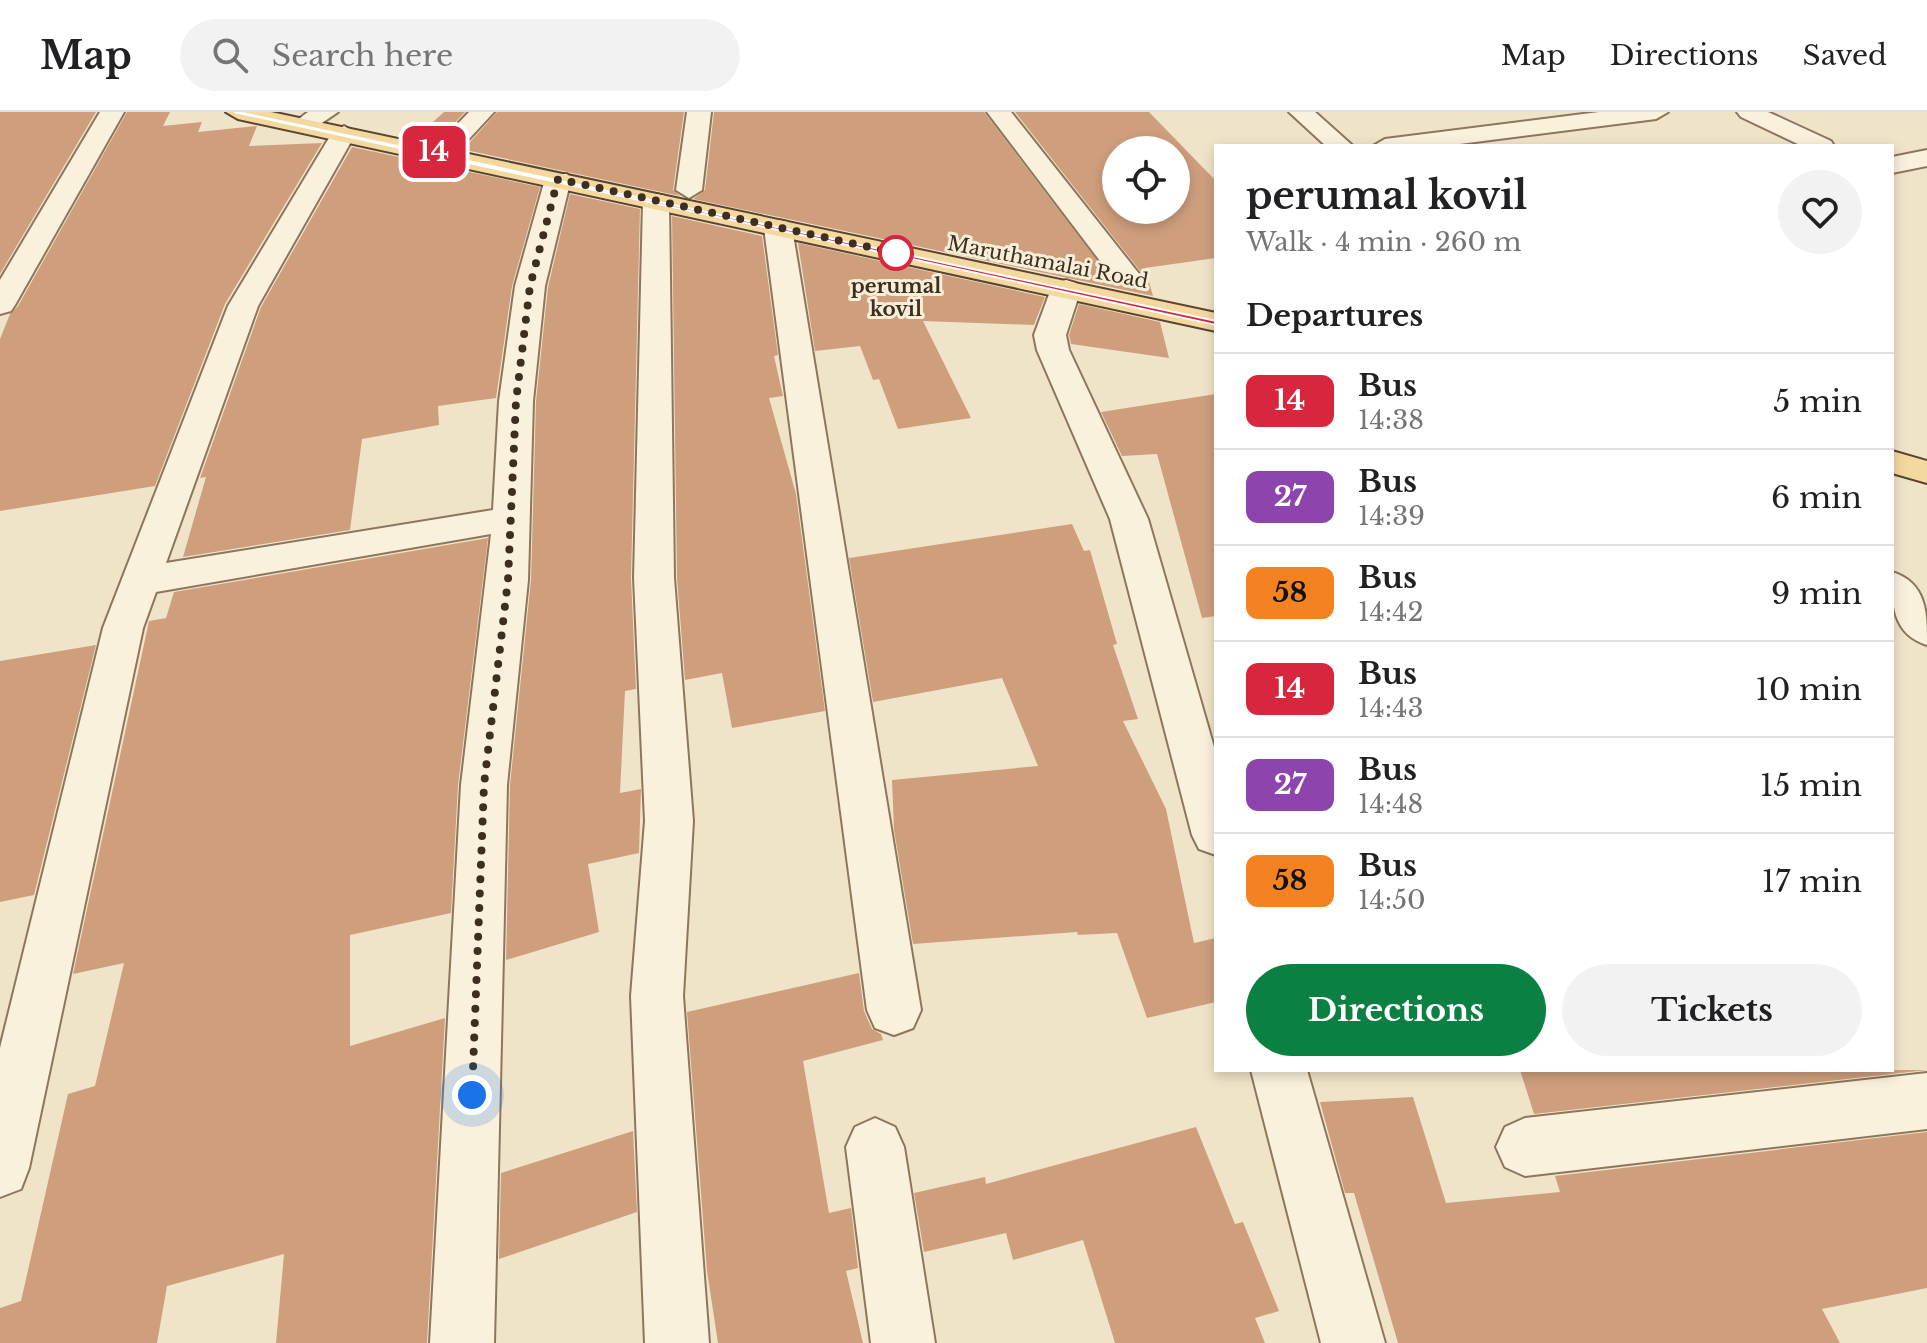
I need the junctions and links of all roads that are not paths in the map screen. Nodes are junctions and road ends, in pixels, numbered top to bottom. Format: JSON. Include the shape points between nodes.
{"nodes":[{"id":1,"x":112,"y":112,"type":"edge"},
{"id":2,"x":238,"y":112,"type":"edge"},
{"id":3,"x":482,"y":112,"type":"edge"},
{"id":4,"x":699,"y":112,"type":"edge"},
{"id":5,"x":999,"y":112,"type":"edge"},
{"id":6,"x":1301,"y":112,"type":"edge"},
{"id":7,"x":1656,"y":112,"type":"edge"},
{"id":8,"x":1749,"y":112,"type":"edge"},
{"id":9,"x":338,"y":121,"type":"edge"},
{"id":10,"x":459,"y":135,"type":"junction"},
{"id":11,"x":1504,"y":139,"type":"edge"},
{"id":12,"x":1339,"y":144,"type":"edge"},
{"id":13,"x":1419,"y":144,"type":"edge"},
{"id":14,"x":1818,"y":144,"type":"edge"},
{"id":15,"x":1927,"y":158,"type":"edge"},
{"id":16,"x":1894,"y":165,"type":"edge"},
{"id":17,"x":558,"y":179,"type":"junction"},
{"id":18,"x":672,"y":196,"type":"junction"},
{"id":19,"x":778,"y":228,"type":"junction"},
{"id":20,"x":1126,"y":276,"type":"junction"},
{"id":21,"x":1066,"y":289,"type":"junction"},
{"id":22,"x":1214,"y":295,"type":"edge"},
{"id":23,"x":0,"y":305,"type":"edge"},
{"id":24,"x":1214,"y":322,"type":"edge"},
{"id":25,"x":1894,"y":463,"type":"edge"},
{"id":26,"x":1927,"y":472,"type":"edge"},
{"id":27,"x":1894,"y":490,"type":"edge"},
{"id":28,"x":1927,"y":498,"type":"edge"},
{"id":29,"x":510,"y":519,"type":"junction"},
{"id":30,"x":141,"y":581,"type":"junction"},
{"id":31,"x":1894,"y":589,"type":"edge"},
{"id":32,"x":1927,"y":630,"type":"edge"},
{"id":33,"x":1214,"y":828,"type":"edge"},
{"id":34,"x":894,"y":1010,"type":"dead end"},
{"id":35,"x":1280,"y":1072,"type":"edge"},
{"id":36,"x":1927,"y":1101,"type":"edge"},
{"id":37,"x":875,"y":1147,"type":"dead end"},
{"id":38,"x":1525,"y":1147,"type":"dead end"},
{"id":39,"x":0,"y":1168,"type":"edge"},
{"id":40,"x":462,"y":1343,"type":"edge"},
{"id":41,"x":677,"y":1343,"type":"edge"},
{"id":42,"x":903,"y":1343,"type":"edge"},
{"id":43,"x":1353,"y":1343,"type":"edge"}],
"edges":[{"from":1,"to":23,"type":"street"},
{"from":2,"to":9,"type":"main road","name":"Maruthamalai Road"},
{"from":3,"to":10,"type":"street"},
{"from":4,"to":18,"type":"street"},
{"from":5,"to":20,"type":"street"},
{"from":6,"to":12,"type":"street"},
{"from":7,"to":11,"type":"street"},
{"from":8,"to":14,"type":"street"},
{"from":9,"to":10,"type":"main road","name":"Maruthamalai Road"},
{"from":9,"to":17,"type":"main road","name":"Maruthamalai Road"},
{"from":9,"to":30,"type":"street","via":[[243,306]]},
{"from":10,"to":18,"type":"main road","name":"Maruthamalai Road"},
{"from":11,"to":13,"type":"street"},
{"from":15,"to":16,"type":"street"},
{"from":17,"to":18,"type":"main road","name":"Maruthamalai Road"},
{"from":17,"to":29,"type":"street","via":[[530,286],[516,401]]},
{"from":18,"to":19,"type":"main road","name":"Maruthamalai Road"},
{"from":18,"to":20,"type":"main road","name":"Maruthamalai Road","via":[[775,210]]},
{"from":18,"to":41,"type":"street","via":[[654,578],[669,821],[657,996]]},
{"from":19,"to":21,"type":"main road","name":"Maruthamalai Road"},
{"from":19,"to":34,"type":"street"},
{"from":20,"to":22,"type":"main road","name":"Maruthamalai Road"},
{"from":21,"to":24,"type":"main road","name":"Maruthamalai Road"},
{"from":21,"to":33,"type":"street","via":[[1050,335],[1053,350],[1129,519]]},
{"from":25,"to":26,"type":"main road"},
{"from":27,"to":28,"type":"main road"},
{"from":29,"to":30,"type":"street"},
{"from":29,"to":40,"type":"street","via":[[484,785]]},
{"from":30,"to":39,"type":"street","via":[[123,628]]},
{"from":31,"to":32,"type":"street"},
{"from":35,"to":43,"type":"street"},
{"from":36,"to":38,"type":"street"},
{"from":37,"to":42,"type":"street"}]}
